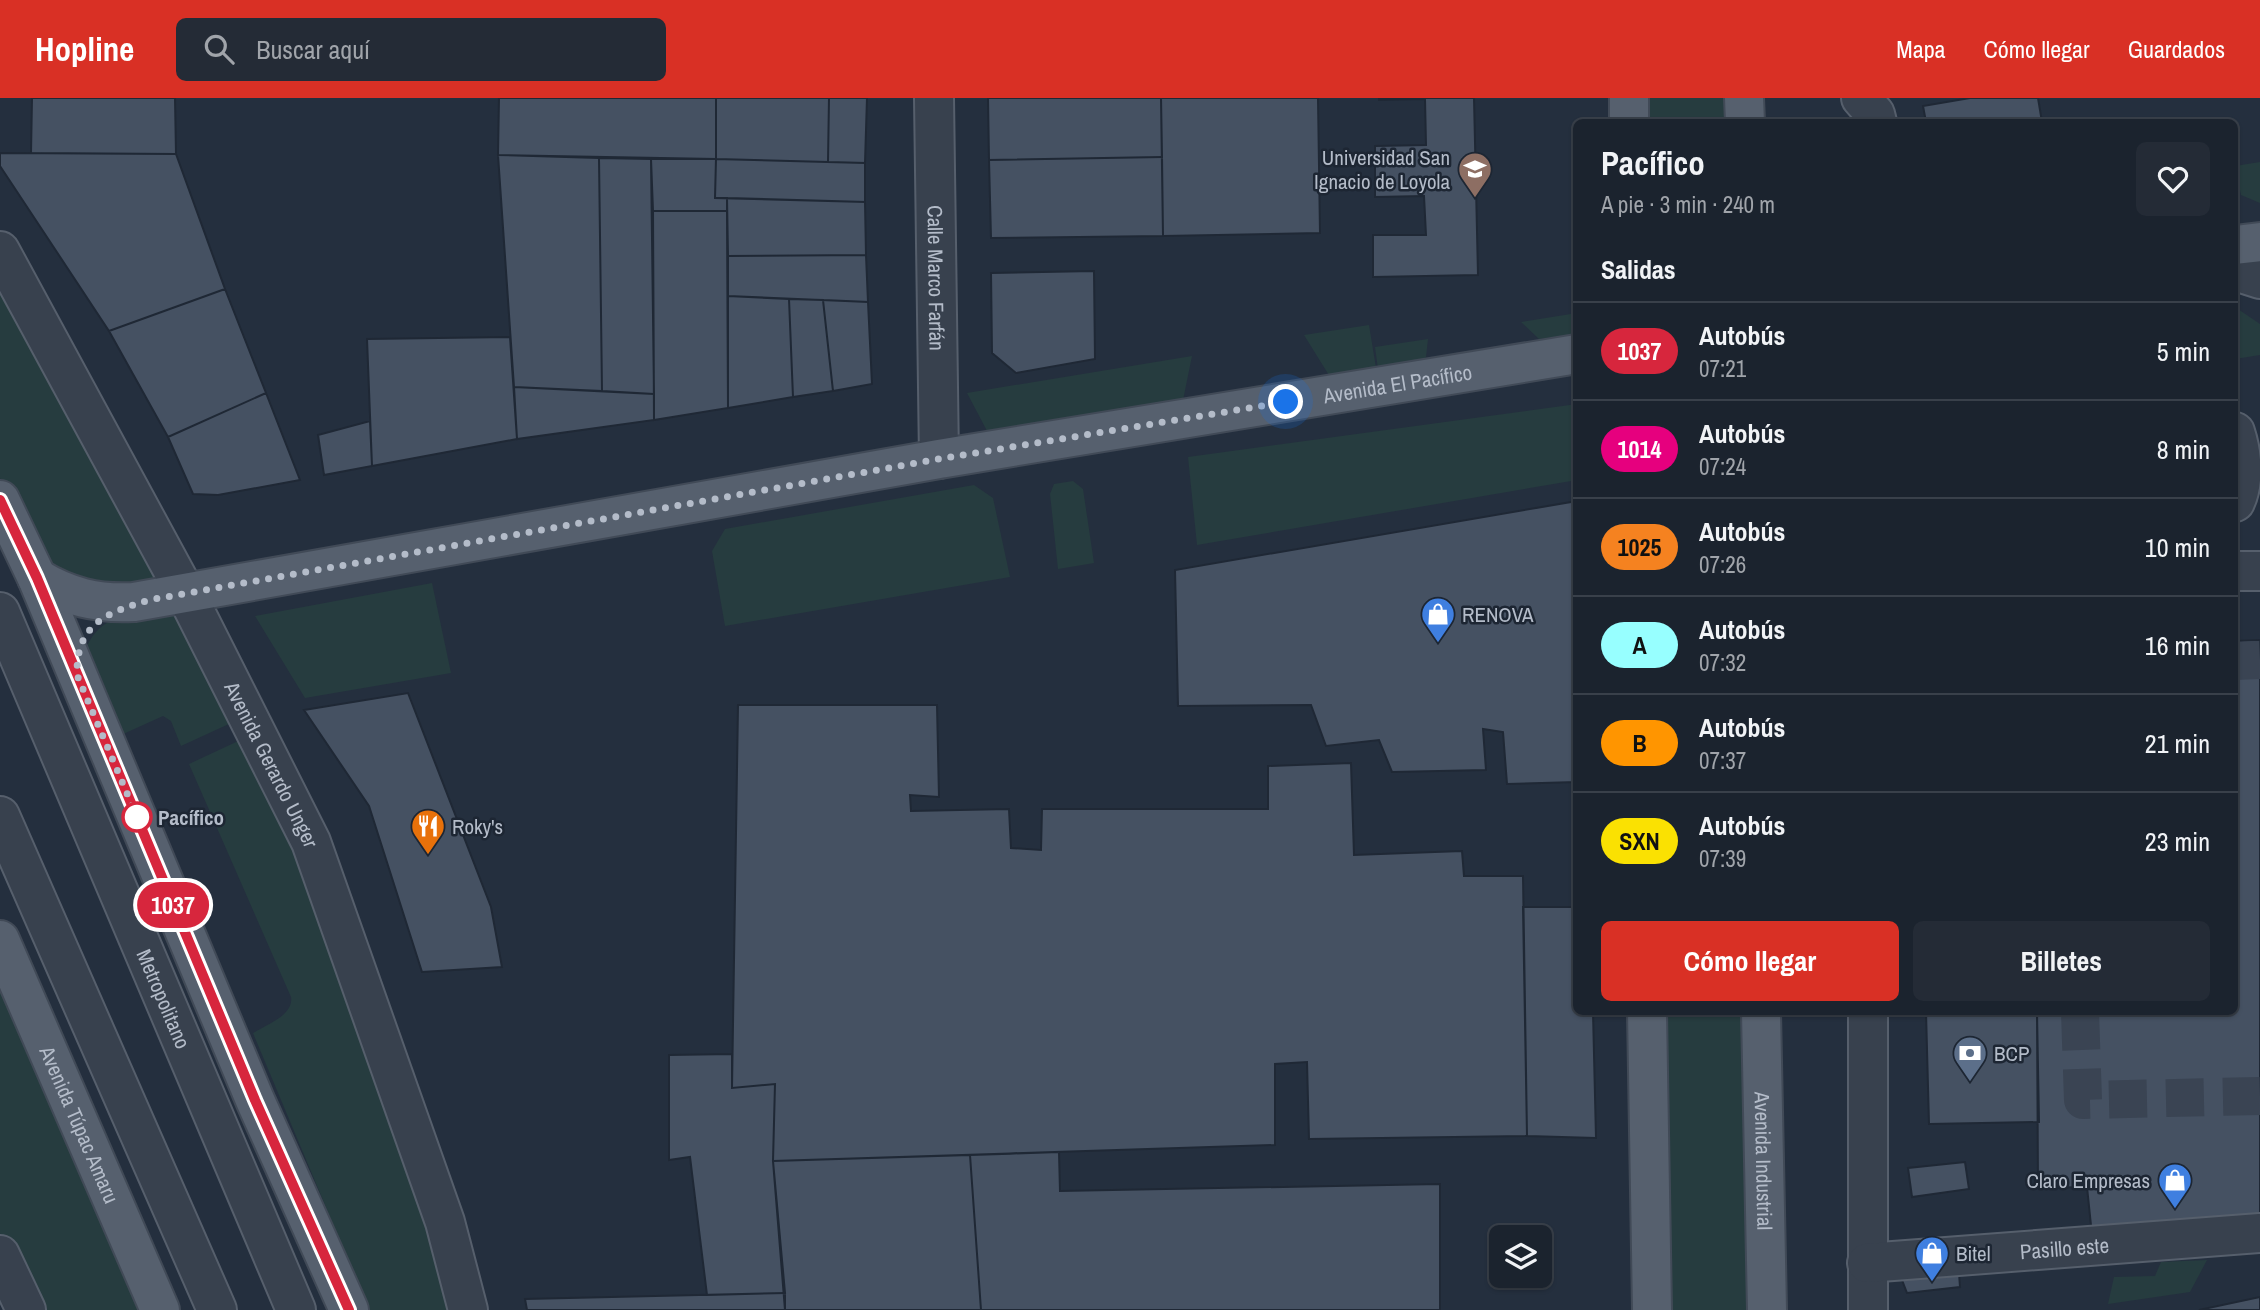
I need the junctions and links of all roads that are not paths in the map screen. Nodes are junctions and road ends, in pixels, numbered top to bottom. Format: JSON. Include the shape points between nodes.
{"nodes":[{"id":1,"x":934,"y":98,"type":"edge"},
{"id":2,"x":1629,"y":98,"type":"edge"},
{"id":3,"x":1744,"y":98,"type":"edge"},
{"id":4,"x":1861,"y":98,"type":"edge"},
{"id":5,"x":1629,"y":119,"type":"edge"},
{"id":6,"x":1745,"y":119,"type":"edge"},
{"id":7,"x":1876,"y":119,"type":"edge"},
{"id":8,"x":2260,"y":242,"type":"edge"},
{"id":9,"x":2238,"y":245,"type":"edge"},
{"id":10,"x":0,"y":251,"type":"edge"},
{"id":11,"x":2238,"y":272,"type":"edge"},
{"id":12,"x":2260,"y":279,"type":"edge"},
{"id":13,"x":1573,"y":355,"type":"edge"},
{"id":14,"x":2238,"y":424,"type":"edge"},
{"id":15,"x":2260,"y":425,"type":"edge"},
{"id":16,"x":2238,"y":440,"type":"edge"},
{"id":17,"x":939,"y":459,"type":"junction"},
{"id":18,"x":2238,"y":485,"type":"edge"},
{"id":19,"x":0,"y":500,"type":"edge"},
{"id":20,"x":2238,"y":571,"type":"edge"},
{"id":21,"x":2260,"y":571,"type":"edge"},
{"id":22,"x":37,"y":578,"type":"junction"},
{"id":23,"x":168,"y":597,"type":"junction"},
{"id":24,"x":0,"y":612,"type":"edge"},
{"id":25,"x":77,"y":675,"type":"junction"},
{"id":26,"x":0,"y":816,"type":"edge"},
{"id":27,"x":0,"y":940,"type":"edge"},
{"id":28,"x":1647,"y":1015,"type":"edge"},
{"id":29,"x":1761,"y":1015,"type":"edge"},
{"id":30,"x":1868,"y":1015,"type":"edge"},
{"id":31,"x":2260,"y":1233,"type":"edge"},
{"id":32,"x":0,"y":1255,"type":"edge"},
{"id":33,"x":1867,"y":1263,"type":"junction"},
{"id":34,"x":26,"y":1310,"type":"edge"},
{"id":35,"x":160,"y":1310,"type":"edge"},
{"id":36,"x":217,"y":1310,"type":"edge"},
{"id":37,"x":296,"y":1310,"type":"edge"},
{"id":38,"x":349,"y":1310,"type":"edge"},
{"id":39,"x":468,"y":1310,"type":"edge"},
{"id":40,"x":1652,"y":1310,"type":"edge"},
{"id":41,"x":1768,"y":1310,"type":"edge"},
{"id":42,"x":1868,"y":1310,"type":"edge"}],
"edges":[{"from":1,"to":17,"type":"street","name":"Calle Marco Farfán"},
{"from":2,"to":5,"type":"main road"},
{"from":3,"to":6,"type":"main road"},
{"from":4,"to":7,"type":"street"},
{"from":8,"to":9,"type":"main road"},
{"from":10,"to":23,"type":"street","name":"Avenida Gerardo Unger"},
{"from":11,"to":12,"type":"street"},
{"from":13,"to":17,"type":"main road","name":"Avenida El Pacífico"},
{"from":14,"to":15,"type":"street"},
{"from":16,"to":18,"type":"street"},
{"from":17,"to":23,"type":"main road","name":"Avenida El Pacífico"},
{"from":19,"to":22,"type":"main road"},
{"from":20,"to":21,"type":"street"},
{"from":22,"to":23,"type":"main road","name":"Avenida El Pacífico","via":[[64,593],[97,602]]},
{"from":22,"to":25,"type":"main road"},
{"from":23,"to":25,"type":"main road","name":"Avenida El Pacífico","via":[[117,611],[90,628],[81,641]]},
{"from":23,"to":39,"type":"street","name":"Avenida Gerardo Unger","via":[[310,842],[445,1222]]},
{"from":24,"to":37,"type":"street","name":"Metropolitano"},
{"from":25,"to":38,"type":"main road","via":[[255,1100]]},
{"from":26,"to":36,"type":"street"},
{"from":27,"to":35,"type":"main road","name":"Avenida Túpac Amaru"},
{"from":28,"to":40,"type":"main road"},
{"from":29,"to":41,"type":"main road","name":"Avenida Industrial"},
{"from":30,"to":33,"type":"street"},
{"from":31,"to":33,"type":"street","name":"Pasillo este"},
{"from":32,"to":34,"type":"street"},
{"from":33,"to":42,"type":"street"}]}
